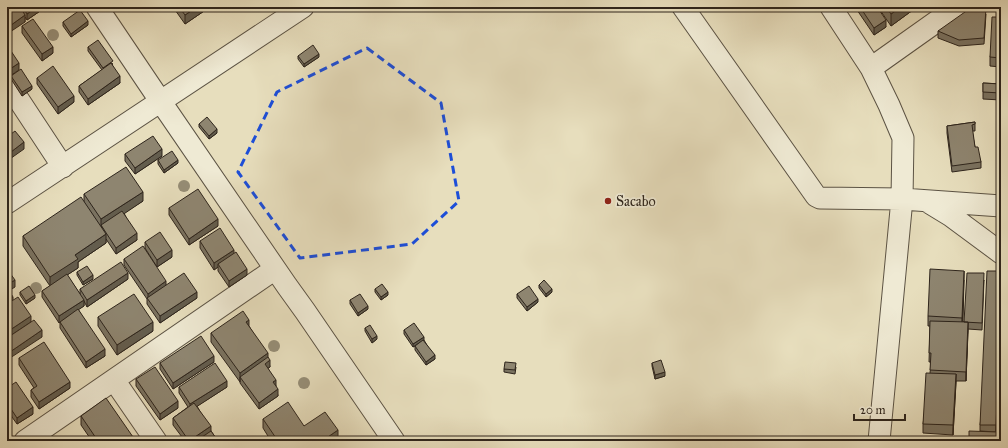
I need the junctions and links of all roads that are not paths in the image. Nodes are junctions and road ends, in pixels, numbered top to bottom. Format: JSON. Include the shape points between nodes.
{"nodes":[{"id":1,"x":97,"y":7,"type":"edge"},
{"id":2,"x":303,"y":7,"type":"edge"},
{"id":3,"x":683,"y":7,"type":"edge"},
{"id":4,"x":831,"y":7,"type":"edge"},
{"id":5,"x":957,"y":7,"type":"edge"},
{"id":6,"x":871,"y":68,"type":"junction"},
{"id":7,"x":7,"y":82,"type":"edge"},
{"id":8,"x":161,"y":102,"type":"junction"},
{"id":9,"x":62,"y":167,"type":"junction"},
{"id":10,"x":902,"y":199,"type":"junction"},
{"id":11,"x":926,"y":201,"type":"junction"},
{"id":12,"x":7,"y":203,"type":"edge"},
{"id":13,"x":1001,"y":206,"type":"edge"},
{"id":14,"x":1001,"y":254,"type":"edge"},
{"id":15,"x":275,"y":269,"type":"junction"},
{"id":16,"x":114,"y":380,"type":"junction"},
{"id":17,"x":25,"y":441,"type":"edge"},
{"id":18,"x":156,"y":441,"type":"edge"},
{"id":19,"x":394,"y":441,"type":"edge"},
{"id":20,"x":879,"y":441,"type":"edge"}],
"edges":[{"from":1,"to":8,"type":"street"},
{"from":2,"to":8,"type":"street"},
{"from":3,"to":10,"type":"street","via":[[816,196]]},
{"from":4,"to":6,"type":"street"},
{"from":5,"to":6,"type":"street"},
{"from":6,"to":10,"type":"street","via":[[903,138]]},
{"from":7,"to":9,"type":"street"},
{"from":8,"to":9,"type":"street"},
{"from":8,"to":15,"type":"street"},
{"from":9,"to":12,"type":"street"},
{"from":10,"to":11,"type":"street"},
{"from":10,"to":20,"type":"street"},
{"from":11,"to":13,"type":"street"},
{"from":11,"to":14,"type":"street","via":[[951,216]]},
{"from":15,"to":16,"type":"street"},
{"from":15,"to":19,"type":"street"},
{"from":16,"to":17,"type":"street"},
{"from":16,"to":18,"type":"street"}]}
